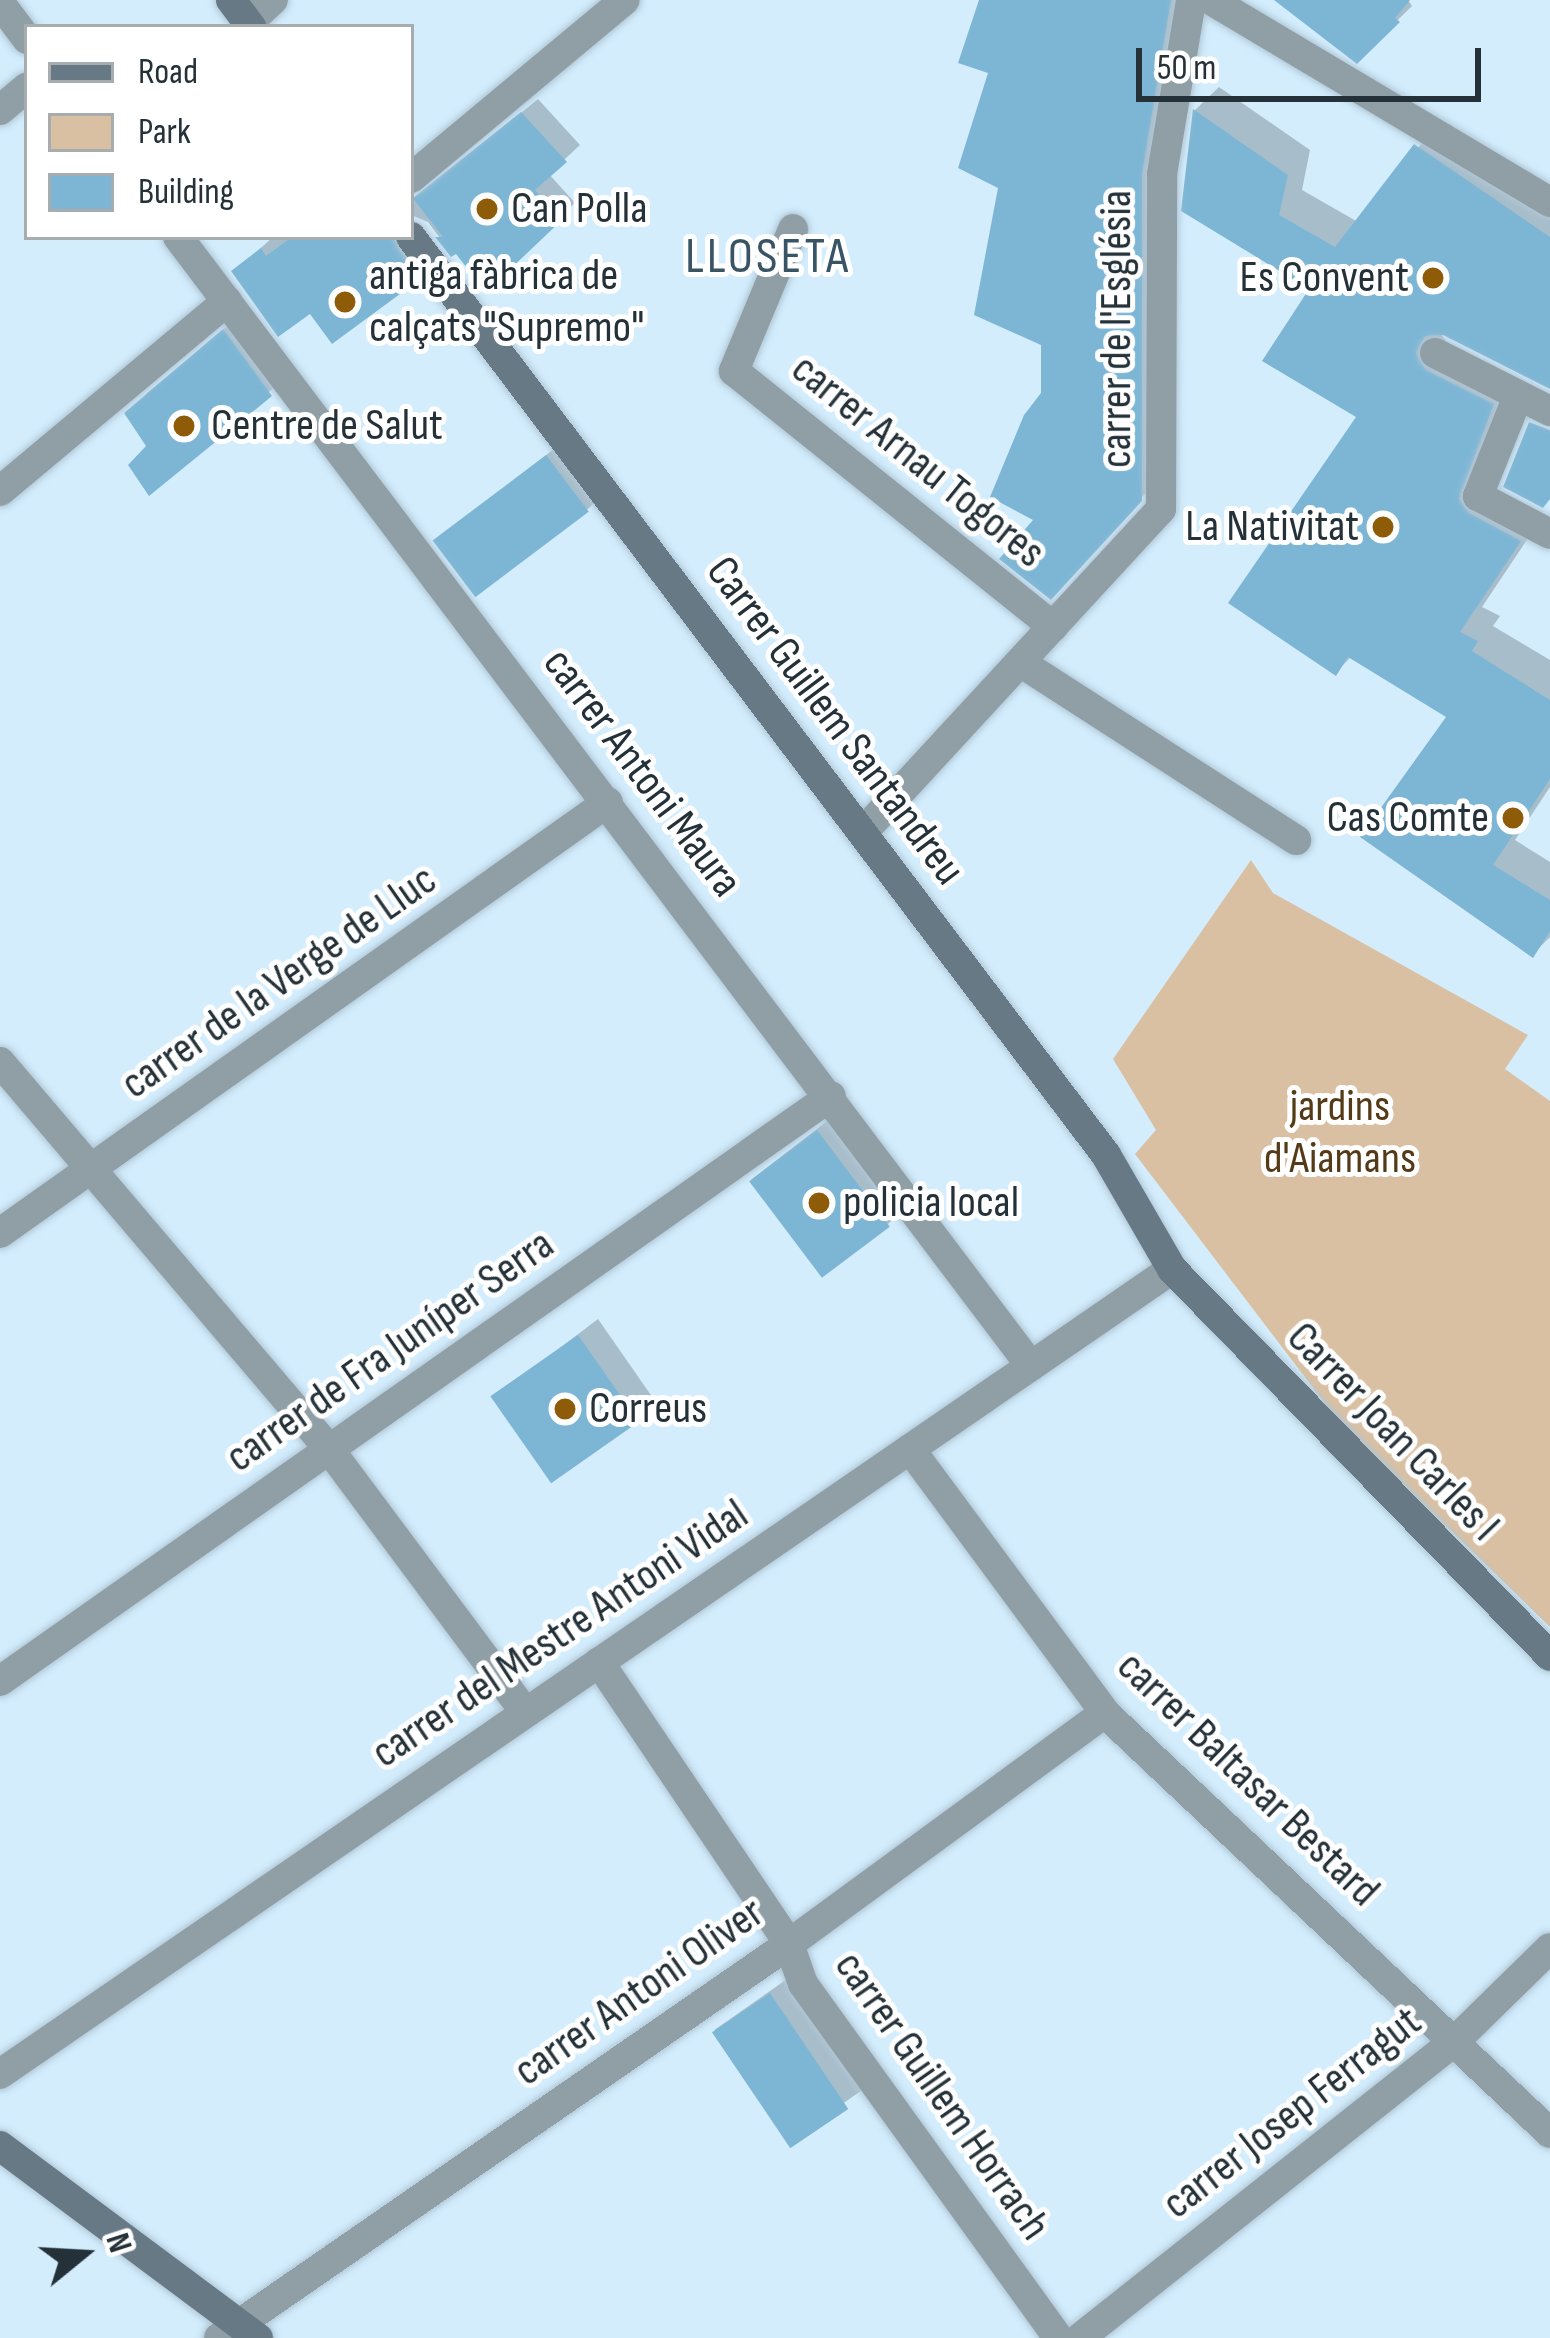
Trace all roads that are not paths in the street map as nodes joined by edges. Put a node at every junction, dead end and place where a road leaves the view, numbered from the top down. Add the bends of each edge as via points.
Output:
1 (273, 0) edge
2 (626, 0) edge
3 (1191, 0) edge
4 (1211, 0) edge
5 (0, 3) edge
6 (243, 16) edge
7 (24, 35) edge
8 (24, 90) edge
9 (0, 110) edge
10 (414, 176) edge
11 (1550, 202) edge
12 (793, 229) dead end
13 (180, 240) edge
14 (413, 240) edge
15 (227, 301) junction
16 (1435, 353) dead end
17 (1518, 396) junction
18 (1550, 411) edge
19 (0, 491) edge
20 (1550, 534) edge
21 (1053, 627) junction
22 (1023, 664) junction
23 (608, 802) junction
24 (863, 832) junction
25 (1296, 840) dead end
26 (0, 1062) edge
27 (831, 1096) junction
28 (92, 1170) junction
29 (0, 1233) edge
30 (1172, 1269) junction
31 (1030, 1366) junction
32 (329, 1448) junction
33 (910, 1449) junction
34 (1550, 1656) edge
35 (599, 1662) junction
36 (0, 1681) edge
37 (525, 1712) junction
38 (1106, 1713) junction
39 (789, 1944) junction
40 (1550, 1948) edge
41 (1454, 2042) junction
42 (0, 2074) edge
43 (1550, 2133) edge
44 (0, 2146) edge
45 (238, 2334) edge
46 (1058, 2338) edge
47 (1080, 2338) edge

1 - 6 street
2 - 10 street
3 - 21 street, carrer de l'Església via 1162,174 1161,509
4 - 11 street
5 - 7 street
8 - 9 street
12 - 21 street, carrer Arnau Togores via 734,371
13 - 15 street, carrer Antoni Maura
14 - 24 street, Carrer Guillem Santandreu
15 - 19 street
15 - 23 street, carrer Antoni Maura
16 - 17 street
17 - 18 street
17 - 20 street via 1478,496
21 - 22 street, carrer de l'Església
22 - 24 street, carrer de l'Església
22 - 25 street
23 - 27 street, carrer Antoni Maura
23 - 28 street, carrer de la Verge de Lluc
24 - 30 street, Carrer Guillem Santandreu via 1106,1154
26 - 28 street
27 - 31 street, carrer Antoni Maura
27 - 32 street, carrer de Fra Juníper Serra
28 - 29 street, carrer de la Verge de Lluc
28 - 32 street
30 - 31 street, carrer del Mestre Antoni Vidal
30 - 34 street, Carrer Joan Carles I
31 - 33 street, carrer del Mestre Antoni Vidal
32 - 36 street, carrer de Fra Juníper Serra
32 - 37 street
33 - 35 street, carrer del Mestre Antoni Vidal
33 - 38 street, carrer Baltasar Bestard
35 - 37 street, carrer del Mestre Antoni Vidal
35 - 39 street, carrer Guillem Horrach
37 - 42 street, carrer del Mestre Antoni Vidal
38 - 39 street, carrer Antoni Oliver
38 - 41 street, carrer Baltasar Bestard
39 - 45 street, carrer Antoni Oliver
39 - 46 street, carrer Guillem Horrach via 802,1984
40 - 41 street, carrer Josep Ferragut
41 - 43 street, carrer Baltasar Bestard
41 - 47 street, carrer Josep Ferragut
44 - 45 street

